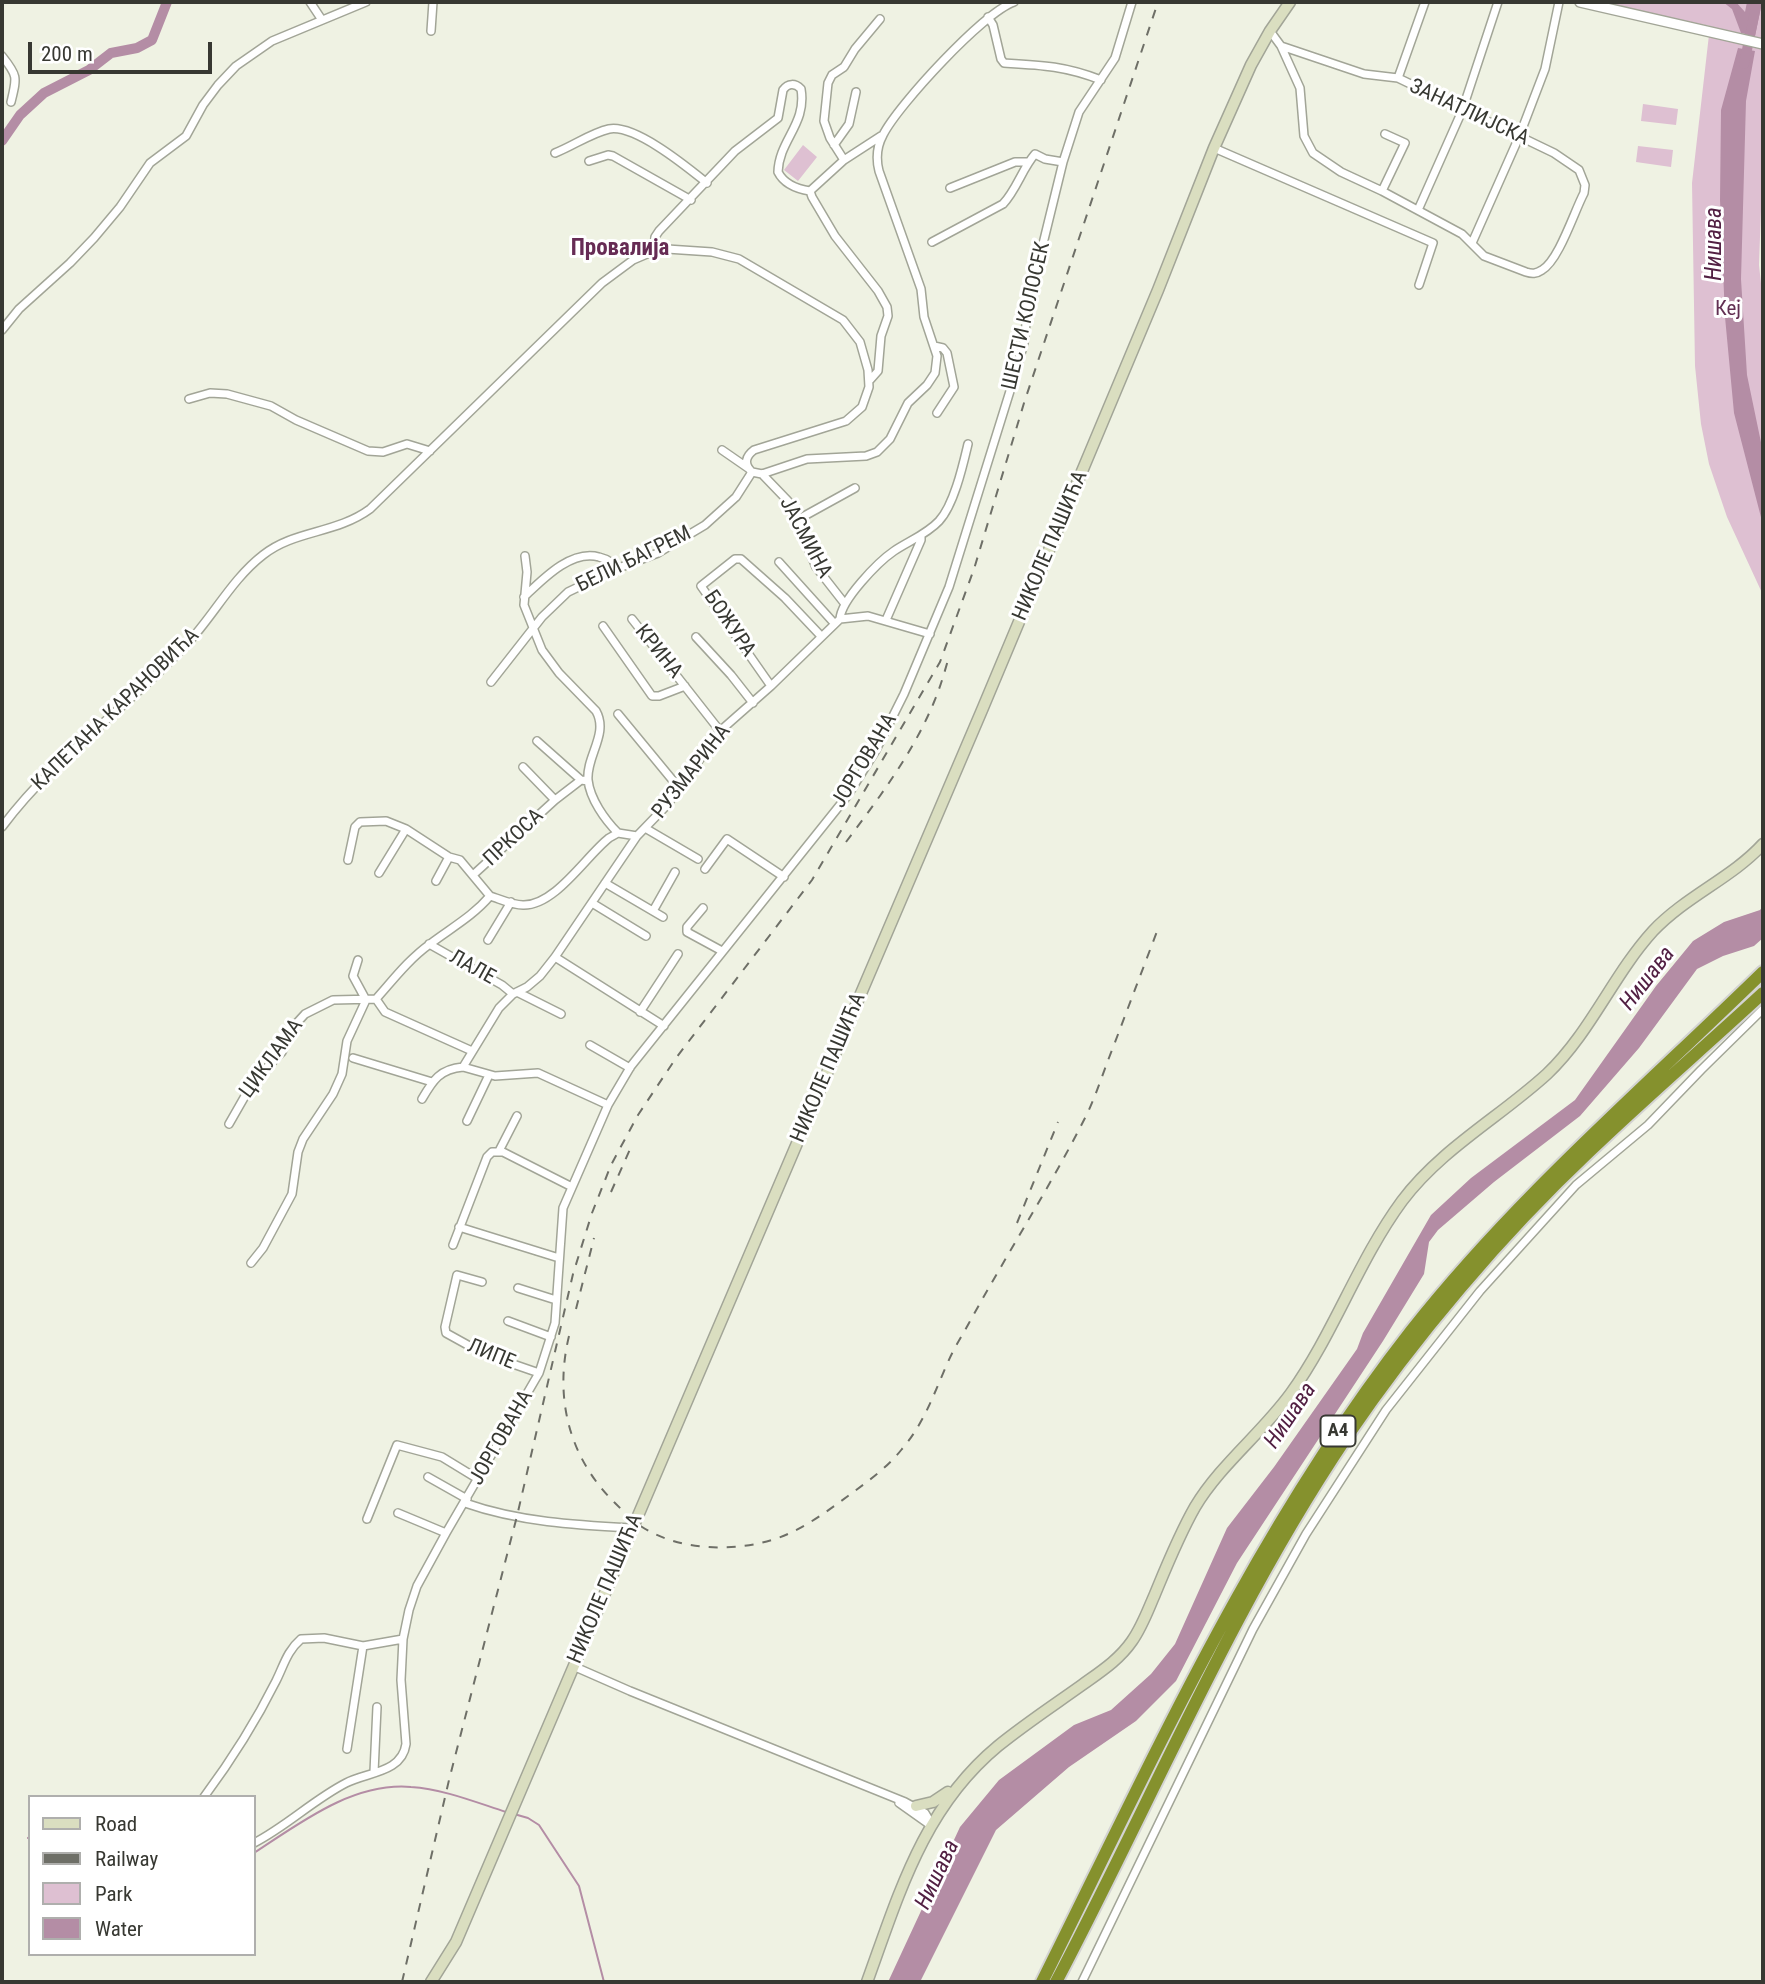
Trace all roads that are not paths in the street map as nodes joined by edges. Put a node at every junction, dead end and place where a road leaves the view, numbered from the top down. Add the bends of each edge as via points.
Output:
1 (310, 2) edge
2 (366, 2) edge
3 (433, 2) edge
4 (992, 2) edge
5 (1014, 2) edge
6 (1132, 2) edge
7 (1290, 2) edge
8 (1425, 2) edge
9 (1499, 2) edge
10 (1559, 2) edge
11 (1580, 2) edge
12 (1000, 9) junction
13 (988, 17) junction
14 (880, 19) dead end
15 (322, 20) junction
16 (431, 31) dead end
17 (1270, 32) junction
18 (1763, 44) edge
19 (1281, 46) junction
20 (2, 56) edge
21 (1398, 78) junction
22 (1101, 80) junction
23 (856, 92) dead end
24 (11, 102) dead end
25 (1462, 111) junction
26 (1385, 134) dead end
27 (882, 136) junction
28 (1519, 137) junction
29 (834, 145) junction
30 (1214, 148) junction
31 (555, 153) dead end
32 (844, 160) junction
33 (589, 161) dead end
34 (1028, 162) junction
35 (1063, 162) junction
36 (707, 183) junction
37 (950, 188) dead end
38 (810, 191) junction
39 (1382, 191) junction
40 (691, 200) junction
41 (1418, 210) junction
42 (932, 242) dead end
43 (1472, 243) junction
44 (654, 251) junction
45 (1419, 285) dead end
46 (2, 330) edge
47 (934, 346) junction
48 (870, 380) junction
49 (189, 399) dead end
50 (937, 413) dead end
51 (968, 444) dead end
52 (722, 450) dead end
53 (430, 451) junction
54 (750, 470) junction
55 (762, 474) junction
56 (855, 488) dead end
57 (797, 520) junction
58 (921, 536) junction
59 (525, 556) dead end
60 (779, 562) dead end
61 (617, 569) junction
62 (524, 597) junction
63 (845, 604) junction
64 (632, 619) dead end
65 (886, 620) junction
66 (837, 621) junction
67 (603, 626) dead end
68 (533, 628) junction
69 (930, 635) junction
70 (821, 636) junction
71 (696, 637) dead end
72 (491, 682) dead end
73 (685, 686) junction
74 (771, 686) junction
75 (753, 702) junction
76 (618, 714) dead end
77 (720, 731) junction
78 (537, 741) dead end
79 (523, 768) dead end
80 (584, 780) junction
81 (679, 788) junction
82 (555, 800) junction
83 (2, 827) edge
84 (645, 828) junction
85 (406, 829) junction
86 (618, 833) junction
87 (637, 836) junction
88 (1763, 844) edge
89 (449, 857) junction
90 (698, 859) dead end
91 (348, 860) dead end
92 (705, 869) dead end
93 (675, 872) dead end
94 (379, 873) dead end
95 (473, 875) junction
96 (784, 877) junction
97 (436, 881) dead end
98 (604, 883) junction
99 (491, 896) junction
100 (512, 902) junction
101 (592, 903) junction
102 (703, 908) dead end
103 (653, 911) junction
104 (663, 917) dead end
105 (646, 936) dead end
106 (488, 940) dead end
107 (429, 944) junction
108 (722, 951) junction
109 (678, 954) dead end
110 (555, 957) junction
111 (358, 960) dead end
112 (1763, 972) edge
113 (515, 993) junction
114 (1763, 993) edge
115 (376, 999) junction
116 (366, 1000) junction
117 (1763, 1009) edge
118 (640, 1012) junction
119 (561, 1014) dead end
120 (664, 1026) junction
121 (590, 1045) dead end
122 (472, 1051) junction
123 (353, 1058) dead end
124 (463, 1067) junction
125 (630, 1068) junction
126 (489, 1075) junction
127 (432, 1082) junction
128 (422, 1099) dead end
129 (608, 1105) junction
130 (517, 1116) dead end
131 (467, 1121) dead end
132 (229, 1124) dead end
133 (499, 1151) junction
134 (572, 1187) junction
135 (459, 1227) junction
136 (453, 1245) dead end
137 (559, 1258) junction
138 (251, 1264) dead end
139 (482, 1282) dead end
140 (518, 1288) dead end
141 (556, 1300) junction
142 (508, 1321) dead end
143 (551, 1337) junction
144 (539, 1373) junction
145 (428, 1478) dead end
146 (478, 1479) junction
147 (466, 1501) junction
148 (398, 1513) dead end
149 (368, 1519) dead end
150 (632, 1528) junction
151 (446, 1533) junction
152 (403, 1639) junction
153 (363, 1646) junction
154 (573, 1666) junction
155 (377, 1707) dead end
156 (347, 1749) dead end
157 (374, 1772) junction
158 (954, 1788) junction
159 (205, 1795) edge
160 (893, 1798) junction
161 (916, 1806) junction
162 (930, 1824) junction
163 (256, 1842) edge
164 (432, 1982) edge
165 (867, 1982) edge
166 (1042, 1982) edge
167 (1056, 1982) edge
168 (1082, 1982) edge

1 - 15 street
2 - 15 street
3 - 16 street
4 - 12 street
5 - 12 street
6 - 22 street, ШЕСТИ КОЛОСЕК via 1115,58
7 - 17 main road, НИКОЛЕ ПАШИЋА
8 - 21 street
9 - 25 street
10 - 28 street via 1545,69
11 - 18 street
12 - 13 street
13 - 22 street via 1002,62 1076,69
13 - 27 street via 945,59
14 - 29 street via 828,83 824,121
15 - 46 street via 272,41 236,66 203,105 186,136 150,163 94,238
17 - 19 street
17 - 30 main road, НИКОЛЕ ПАШИЋА
19 - 21 street, ЗАНАТЛИЈСКА via 1364,74
19 - 39 street via 1300,88 1304,136 1312,153
20 - 24 street via 16,75
21 - 25 street, ЗАНАТЛИЈСКА
22 - 35 street, ШЕСТИ КОЛОСЕК via 1079,112
23 - 29 street via 849,124
25 - 28 street, ЗАНАТЛИЈСКА
25 - 41 street
26 - 39 street via 1405,142
27 - 32 street
27 - 47 street via 879,171 918,280
28 - 43 street
28 - 43 street, ЗАНАТЛИЈСКА via 1579,170 1584,193 1556,253 1545,268 1532,274 1484,256
29 - 32 street
30 - 45 street via 1433,243
30 - 150 main road, НИКОЛЕ ПАШИЋА via 982,710
31 - 36 street via 618,128 628,130
32 - 38 street
33 - 40 street via 613,156
34 - 35 street via 1035,154
34 - 37 street via 1015,162
34 - 42 street via 1003,204
35 - 69 street, ШЕСТИ КОЛОСЕК via 1028,305 1024,344 950,587
36 - 38 street via 735,151 778,118 783,90 792,84 801,89 801,114 778,172 787,182
36 - 40 street
38 - 48 street via 835,236 887,307 878,371
39 - 41 street
40 - 44 street via 659,231
41 - 43 street
44 - 48 street, КАПЕТАНА КАРАНОВИЋА via 732,257 828,310 854,332
44 - 53 street, КАПЕТАНА КАРАНОВИЋА via 602,283
47 - 50 street via 947,353 954,387
47 - 55 street via 937,364 932,380 908,403 895,432 877,452 807,459
48 - 54 street via 855,415 754,450 746,458
49 - 53 street via 217,392 250,399 368,451 383,452 407,444
51 - 58 street, РУЗМАРИНА via 943,516
52 - 54 street
53 - 83 street, КАПЕТАНА КАРАНОВИЋА via 357,519 277,545 263,555 187,643 85,738
54 - 55 street
54 - 61 street, БЕЛИ БАГРЕМ via 736,497 705,525 658,553
55 - 57 street, ЈАСМИНА via 785,497
56 - 57 street
57 - 63 street, ЈАСМИНА via 816,567
58 - 63 street, РУЗМАРИНА via 892,552
58 - 65 street
59 - 62 street
60 - 66 street
61 - 62 street via 606,559 587,555 567,562
61 - 68 street, БЕЛИ БАГРЕМ via 568,592
62 - 68 street
63 - 66 street, РУЗМАРИНА
64 - 73 street, КРИНА
65 - 66 street via 861,615
65 - 69 street
66 - 70 street, РУЗМАРИНА
67 - 73 street, КРИНА via 652,696
68 - 72 street, БЕЛИ БАГРЕМ
68 - 80 street via 548,661 600,718 601,732
69 - 96 street, ЈОРГОВАНА via 892,721 860,778
70 - 74 street, РУЗМАРИНА
70 - 74 street, БОЖУРА via 743,559 737,558 701,586
71 - 75 street
73 - 77 street, КРИНА
74 - 75 street, РУЗМАРИНА
75 - 77 street, РУЗМАРИНА
76 - 81 street
77 - 81 street, РУЗМАРИНА
78 - 80 street
79 - 82 street, ПРКОСА
80 - 82 street, ПРКОСА
80 - 86 street
81 - 84 street, РУЗМАРИНА
82 - 95 street, ПРКОСА
84 - 87 street
84 - 90 street, РУЗМАРИНА
85 - 89 street
85 - 91 street via 386,821 360,822
85 - 94 street
86 - 87 street
86 - 100 street via 542,899 523,905
87 - 98 street, РУЗМАРИНА
88 - 158 main road via 1665,920 1552,1068 1419,1181 1377,1240 1290,1394 1197,1503 1131,1643 1108,1666 1001,1743
89 - 95 street via 460,860
89 - 97 street
92 - 96 street via 727,839
93 - 103 street
95 - 99 street
96 - 108 street, ЈОРГОВАНА
98 - 101 street, РУЗМАРИНА
98 - 103 street
99 - 100 street
99 - 107 street via 469,918
100 - 106 street
101 - 105 street
101 - 110 street, РУЗМАРИНА
102 - 108 street via 687,932
103 - 104 street
107 - 113 street, ЛАЛЕ
107 - 115 street
108 - 120 street, ЈОРГОВАНА
109 - 118 street
110 - 113 street, РУЗМАРИНА via 540,976
110 - 118 street
111 - 116 street via 353,976
112 - 166 highway, A4 via 1529,1198 1434,1303 1365,1393 1307,1478 1230,1610
113 - 119 street
113 - 122 street, РУЗМАРИНА via 499,1008
114 - 167 highway, A4 via 1553,1188 1449,1301 1368,1407 1240,1615
115 - 116 street, ЦИКЛАМА
115 - 122 street via 385,1012
116 - 132 street, ЦИКЛАМА via 332,1000 299,1019 282,1052 253,1082
116 - 138 street via 347,1041 338,1084 298,1152 292,1194
117 - 168 street via 1648,1125 1576,1185 1480,1291 1386,1410 1306,1534 1253,1629
118 - 120 street
120 - 125 street, ЈОРГОВАНА
121 - 125 street
122 - 124 street, РУЗМАРИНА
123 - 127 street
124 - 126 street
124 - 127 street via 449,1068
125 - 129 street, ЈОРГОВАНА
126 - 129 street via 538,1073
126 - 131 street
127 - 128 street
129 - 134 street, ЈОРГОВАНА
130 - 133 street
133 - 134 street
133 - 135 street via 487,1157
134 - 137 street, ЈОРГОВАНА via 563,1208
135 - 136 street
135 - 137 street
137 - 141 street, ЈОРГОВАНА
139 - 144 street, ЛИПЕ via 457,1275 446,1333 484,1354
140 - 141 street
141 - 143 street, ЈОРГОВАНА
142 - 143 street
143 - 144 street, ЈОРГОВАНА
144 - 146 street, ЈОРГОВАНА
145 - 147 street, ЈОРГОВАНА
146 - 147 street, ЈОРГОВАНА
146 - 149 street via 442,1457 397,1445
147 - 150 street via 485,1510 556,1523
147 - 151 street, ЈОРГОВАНА
148 - 151 street
150 - 154 main road, НИКОЛЕ ПАШИЋА
151 - 152 street, ЈОРГОВАНА via 417,1586
152 - 153 street
152 - 157 street, ЈОРГОВАНА via 406,1749 396,1764
153 - 156 street
153 - 159 street via 312,1637 293,1646
154 - 160 street
154 - 164 main road, НИКОЛЕ ПАШИЋА via 456,1942
155 - 157 street
157 - 163 street, ЈОРГОВАНА via 347,1782
158 - 161 main road via 933,1802
158 - 162 main road
160 - 161 street
160 - 162 street
161 - 162 street
162 - 165 main road

